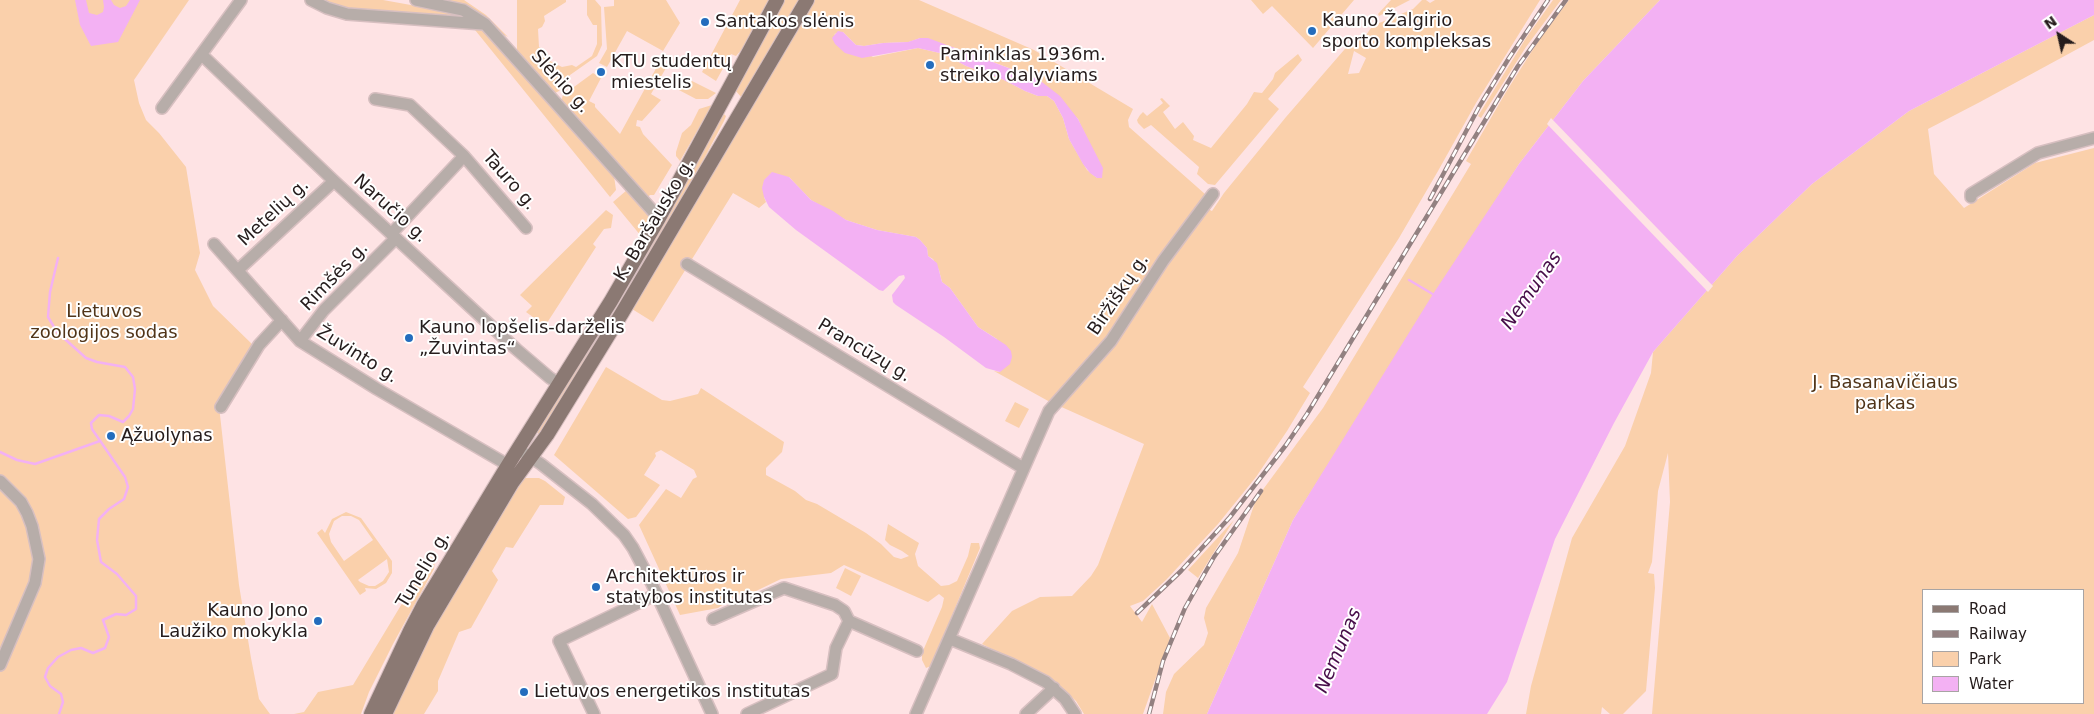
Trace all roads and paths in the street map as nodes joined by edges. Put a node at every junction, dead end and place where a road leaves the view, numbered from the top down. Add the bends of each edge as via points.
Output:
1 (241, 0) edge
2 (311, 0) edge
3 (416, 0) edge
4 (776, 0) edge
5 (807, 0) edge
6 (485, 24) junction
7 (202, 55) junction
8 (726, 94) junction
9 (376, 99) dead end
10 (745, 104) junction
11 (162, 108) dead end
12 (2094, 138) edge
13 (464, 156) junction
14 (334, 181) junction
15 (1213, 194) dead end
16 (1971, 198) dead end
17 (659, 218) junction
18 (526, 228) dead end
19 (394, 236) junction
20 (214, 244) dead end
21 (687, 264) dead end
22 (238, 270) junction
23 (282, 320) junction
24 (300, 341) junction
25 (560, 384) junction
26 (221, 407) dead end
27 (518, 449) junction
28 (531, 457) junction
29 (508, 464) junction
30 (1023, 468) junction
31 (0, 481) edge
32 (656, 594) junction
33 (713, 619) dead end
34 (849, 621) junction
35 (950, 640) junction
36 (917, 651) dead end
37 (0, 665) edge
38 (1054, 688) junction
39 (371, 714) edge
40 (384, 714) edge
41 (594, 714) edge
42 (712, 714) edge
43 (747, 714) edge
44 (916, 714) edge
45 (1026, 714) edge
46 (1075, 714) edge

1 - 7 street
2 - 6 street via 347,14
3 - 6 street, Slėnio g. via 463,10
4 - 8 main road, K. Baršausko g.
5 - 10 main road, K. Baršausko g.
6 - 17 street, Slėnio g.
7 - 11 street
7 - 14 street, Naručio g.
8 - 10 main road
8 - 17 main road, K. Baršausko g.
9 - 13 street, Tauro g. via 410,105
10 - 28 main road, K. Baršausko g. via 618,320
12 - 16 street via 2038,153 1971,194
13 - 18 street, Tauro g.
13 - 19 street, Tauro g.
14 - 19 street, Naručio g.
14 - 22 street, Metelių g.
15 - 30 street, Biržiškų g. via 1162,261 1110,341 1049,411
17 - 25 main road, K. Baršausko g.
19 - 24 street, Rimšės g. via 324,310
19 - 25 street, Naručio g. via 516,349
20 - 22 street, Žuvinto g.
21 - 30 street, Prancūzų g.
22 - 23 street, Žuvinto g.
23 - 24 street, Žuvinto g.
23 - 26 street, Rimšės g. via 259,345
24 - 29 street, Žuvinto g.
25 - 27 main road, K. Baršausko g.
27 - 28 street
27 - 29 main road, Tunelio g.
28 - 32 street via 592,504 624,535
28 - 40 main road, Tunelio g. via 512,483 427,626
29 - 39 main road, Tunelio g. via 413,624
30 - 35 street
31 - 37 street via 21,502 27,513 39,559 35,583
32 - 41 street via 559,641
32 - 42 street
33 - 34 street via 784,588 835,605
34 - 36 street
34 - 43 street via 836,648 832,674
35 - 38 street via 1011,664
35 - 44 street
38 - 45 street
38 - 46 street

